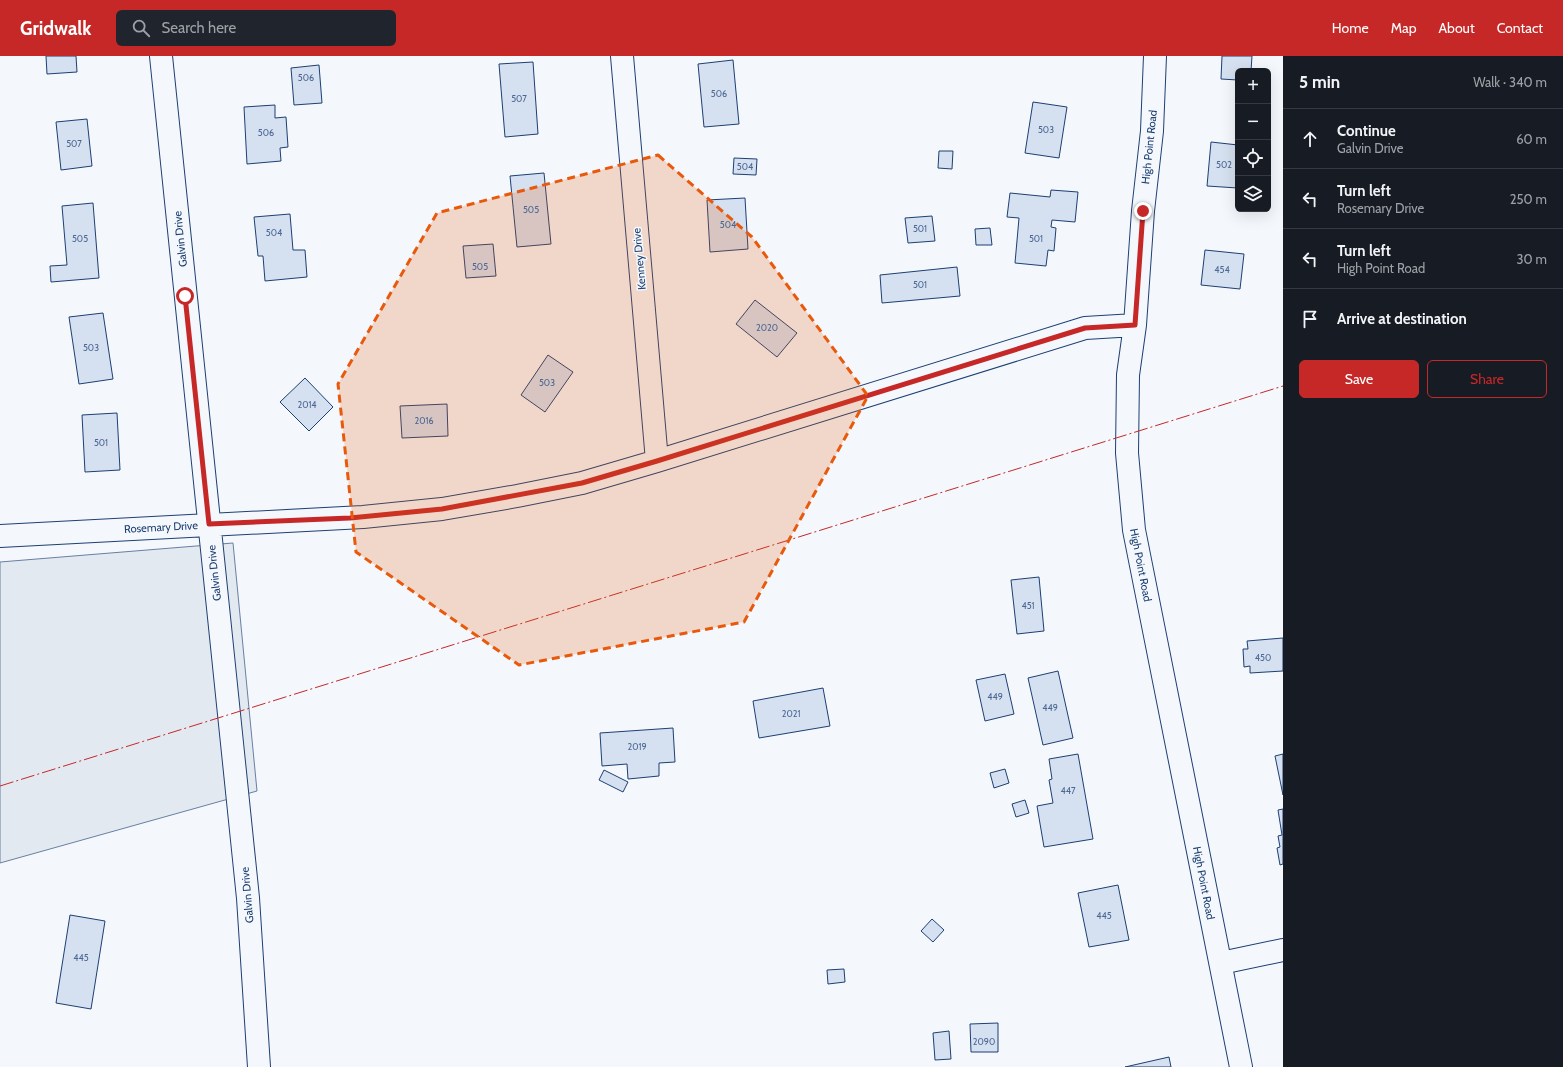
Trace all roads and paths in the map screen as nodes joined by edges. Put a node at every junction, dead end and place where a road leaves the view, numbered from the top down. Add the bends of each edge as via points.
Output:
1 (161, 56) edge
2 (622, 56) edge
3 (1155, 56) edge
4 (1135, 325) junction
5 (657, 461) junction
6 (209, 524) junction
7 (0, 536) edge
8 (1283, 950) edge
9 (1220, 963) junction
10 (259, 1067) edge
11 (1240, 1067) edge

1 - 6 street, Galvin Drive
2 - 5 street, Kenney Drive
3 - 4 street, High Point Road via 1153,119
4 - 5 street, Rosemary Drive via 1085,328
4 - 9 street, High Point Road via 1128,375 1127,453 1134,530
5 - 6 street, Rosemary Drive via 582,483 442,509 350,518
6 - 7 street, Rosemary Drive
6 - 10 street, Galvin Drive via 248,898
8 - 9 street
9 - 11 street, High Point Road

